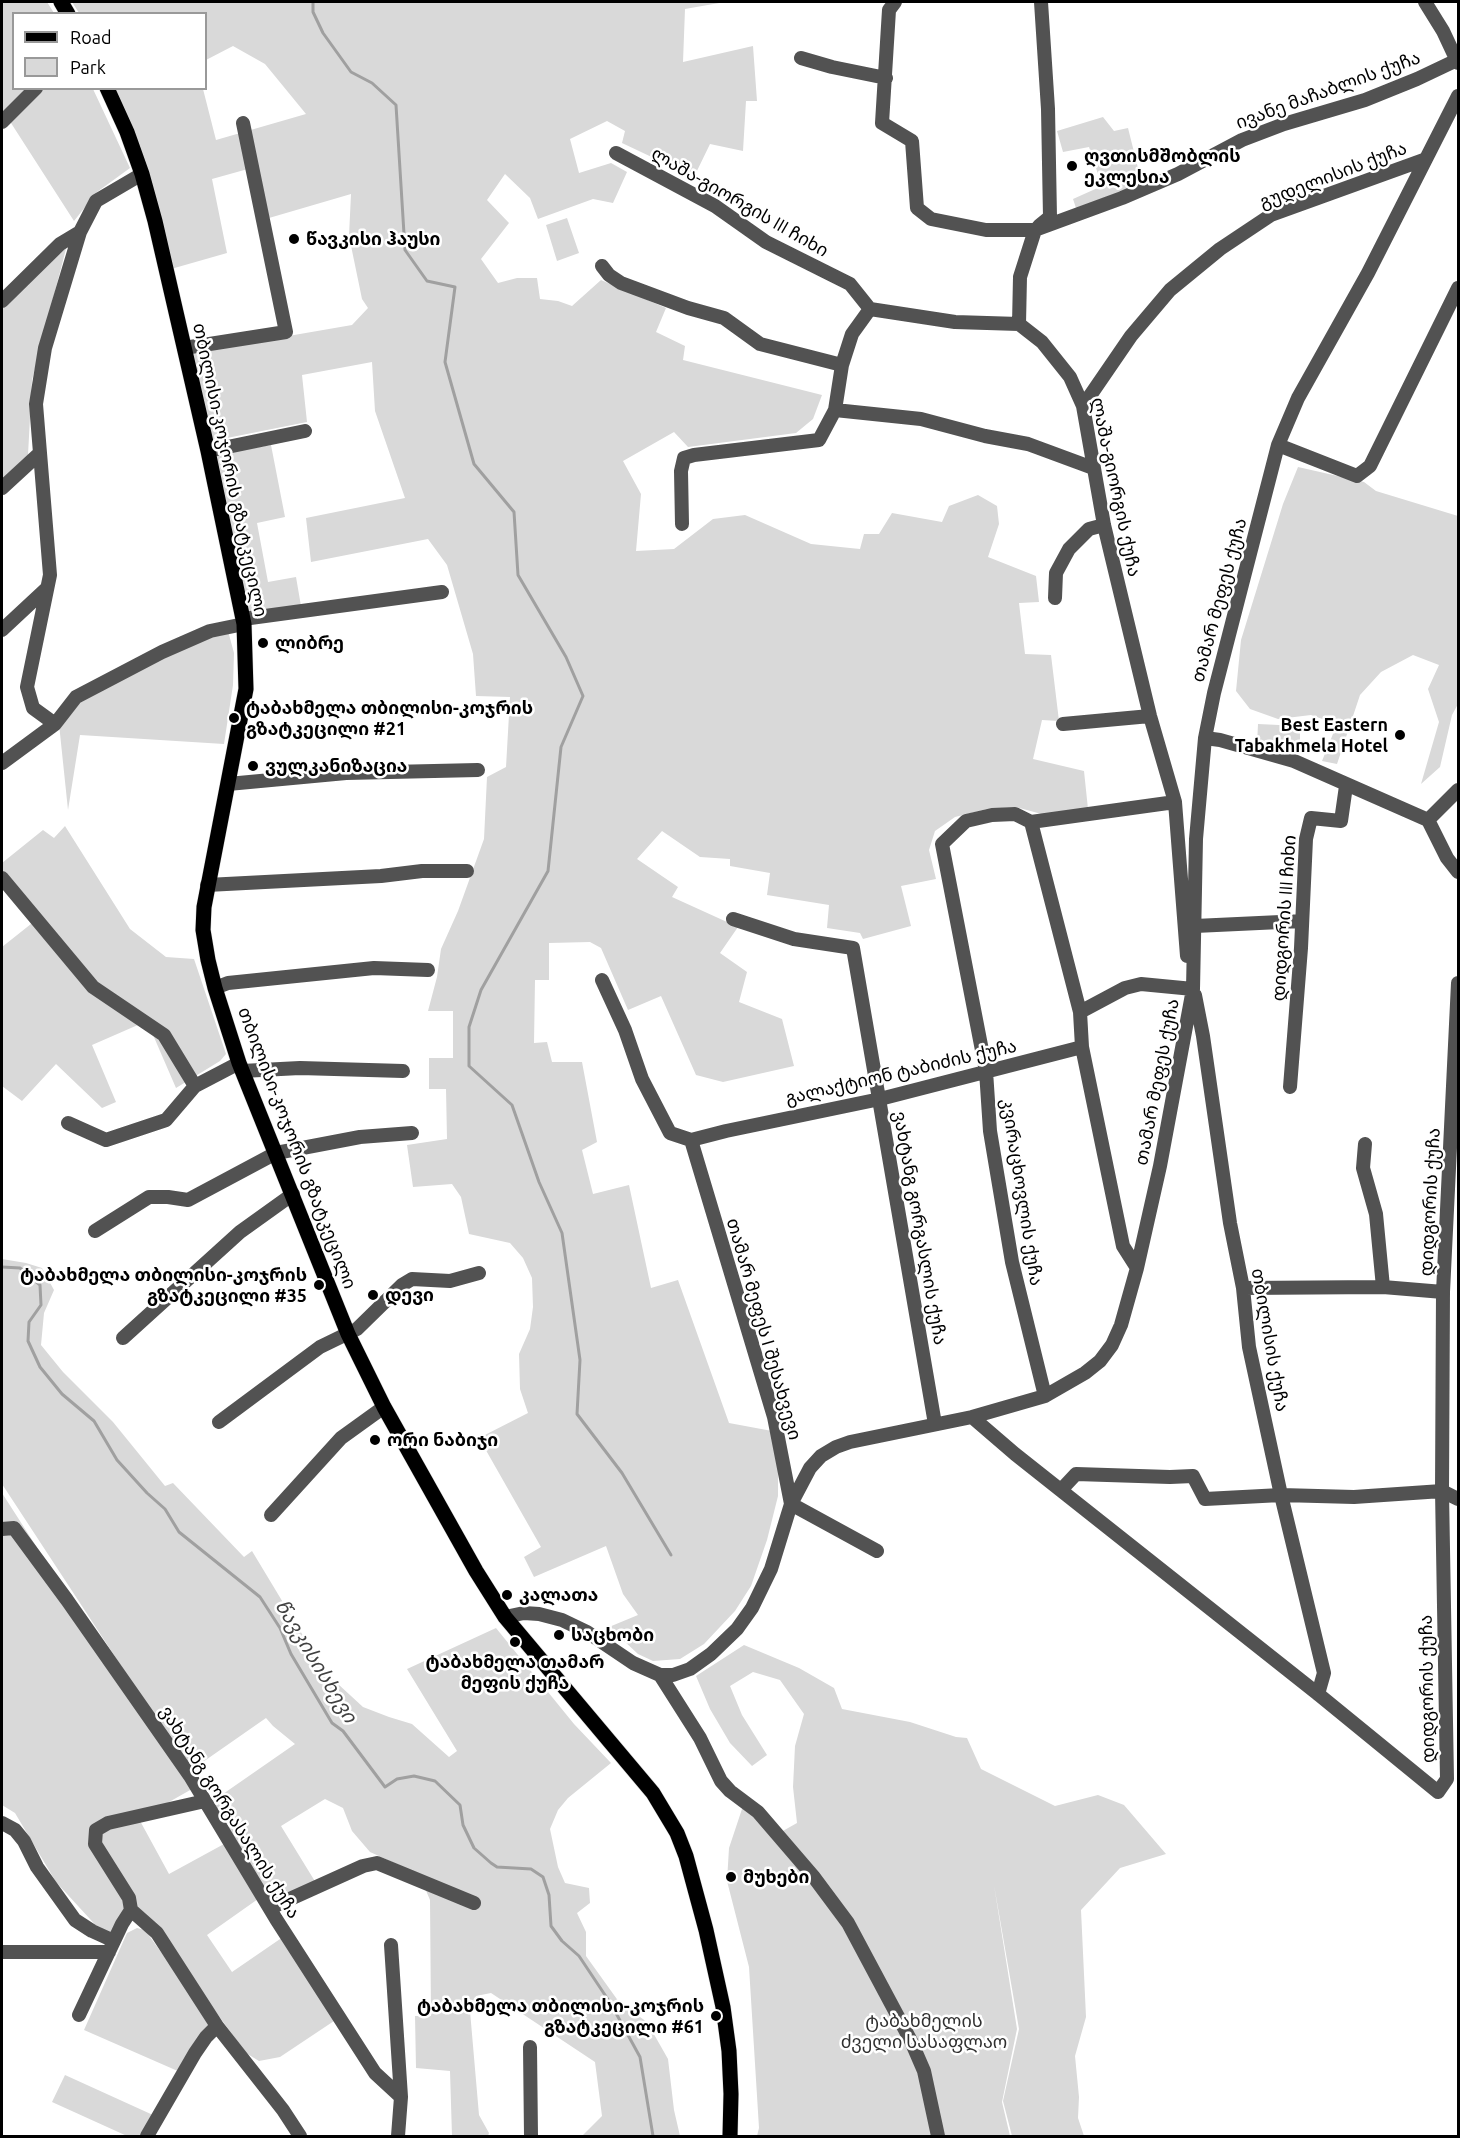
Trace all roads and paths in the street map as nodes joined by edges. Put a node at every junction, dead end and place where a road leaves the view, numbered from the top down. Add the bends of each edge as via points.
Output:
1 (895, 2) edge
2 (1041, 2) edge
3 (1425, 2) edge
4 (801, 58) dead end
5 (1458, 62) edge
6 (886, 78) junction
7 (34, 90) edge
8 (108, 90) edge
9 (1458, 96) edge
10 (2, 122) edge
11 (243, 123) dead end
12 (616, 153) dead end
13 (1426, 159) junction
14 (142, 174) junction
15 (1035, 230) junction
16 (80, 232) junction
17 (603, 266) dead end
18 (1458, 288) edge
19 (2, 301) edge
20 (870, 309) junction
21 (1019, 324) junction
22 (184, 348) junction
23 (842, 365) junction
24 (1083, 406) junction
25 (835, 410) junction
26 (305, 431) dead end
27 (1278, 445) junction
28 (208, 451) junction
29 (39, 453) junction
30 (1093, 468) junction
31 (2, 488) edge
32 (682, 524) dead end
33 (1104, 525) junction
34 (47, 588) junction
35 (442, 592) dead end
36 (1055, 598) dead end
37 (244, 621) junction
38 (2, 630) edge
39 (1150, 716) junction
40 (55, 724) junction
41 (1063, 724) dead end
42 (1205, 738) junction
43 (2, 763) edge
44 (478, 770) dead end
45 (228, 784) junction
46 (1346, 786) junction
47 (1458, 790) edge
48 (1175, 802) junction
49 (1428, 820) junction
50 (1031, 822) junction
51 (467, 871) dead end
52 (1458, 872) edge
53 (2, 878) edge
54 (207, 885) junction
55 (733, 919) dead end
56 (1302, 921) junction
57 (1195, 926) junction
58 (428, 970) dead end
59 (602, 980) dead end
60 (1458, 983) edge
61 (215, 988) junction
62 (1193, 989) junction
63 (1080, 1012) junction
64 (1082, 1047) junction
65 (241, 1067) junction
66 (403, 1071) dead end
67 (986, 1071) junction
68 (195, 1086) junction
69 (1290, 1087) dead end
70 (880, 1099) junction
71 (68, 1123) dead end
72 (412, 1133) dead end
73 (691, 1140) junction
74 (1365, 1144) dead end
75 (276, 1153) junction
76 (293, 1194) junction
77 (95, 1231) dead end
78 (1137, 1268) junction
79 (479, 1273) dead end
80 (1243, 1287) junction
81 (1383, 1287) junction
82 (1443, 1292) junction
83 (348, 1334) junction
84 (123, 1338) dead end
85 (1045, 1396) junction
86 (384, 1407) junction
87 (972, 1417) junction
88 (219, 1422) dead end
89 (934, 1424) junction
90 (1061, 1490) junction
91 (1442, 1491) junction
92 (1281, 1495) junction
93 (1458, 1499) edge
94 (791, 1504) junction
95 (271, 1515) dead end
96 (2, 1528) edge
97 (877, 1551) dead end
98 (506, 1617) junction
99 (660, 1675) junction
100 (1318, 1694) junction
101 (205, 1801) junction
102 (2, 1823) edge
103 (474, 1903) dead end
104 (270, 1908) junction
105 (131, 1910) junction
106 (391, 1945) dead end
107 (112, 1947) junction
108 (2, 1952) edge
109 (79, 2015) dead end
110 (217, 2026) junction
111 (530, 2047) dead end
112 (400, 2097) junction
113 (147, 2136) edge
114 (300, 2136) edge
115 (398, 2136) edge
116 (531, 2136) edge
117 (730, 2136) edge
118 (938, 2136) edge

1 - 6 street, ივანე მაჩაბლის ქუჩა via 889,10
2 - 15 street via 1050,217
3 - 5 street
4 - 6 street
5 - 15 street, ივანე მაჩაბლის ქუჩა via 1365,100 1242,140 1178,174
6 - 15 street, ივანე მაჩაბლის ქუჩა via 882,123 912,141 917,208 931,219 986,230
7 - 10 street
8 - 14 main road, თბილისი-კოჯორის გზატკეცილი
9 - 13 street, თამარ მეფეს ქუჩა
11 - 22 street via 286,332
12 - 20 street, ლაშა-გიორგის III ჩიხი via 715,206 766,242 850,284
13 - 24 street, გუდელისის ქუჩა via 1271,215 1220,249 1170,290 1131,336
13 - 27 street, თამარ მეფეს ქუჩა via 1298,398
14 - 16 street via 96,201
14 - 22 main road, თბილისი-კოჯორის გზატკეცილი
15 - 21 street via 1020,277
16 - 19 street via 60,244
16 - 29 street via 45,348 36,404
17 - 23 street via 621,283 724,318 760,344
18 - 27 street via 1370,466 1357,476
20 - 21 street via 955,322
20 - 23 street via 852,334
21 - 24 street, ლაშა-გიორგის ქუჩა via 1042,342 1070,377
22 - 28 main road, თბილისი-კოჯორის გზატკეცილი
23 - 25 street
24 - 30 street, ლაშა-გიორგის ქუჩა
25 - 30 street via 921,419 1028,444
25 - 32 street via 819,440 684,459
26 - 28 street
27 - 42 street, თამარ მეფეს ქუჩა
28 - 37 main road, თბილისი-კოჯორის გზატკეცილი
29 - 31 street
29 - 34 street via 50,575
30 - 33 street, ლაშა-გიორგის ქუჩა
33 - 36 street via 1089,529 1069,549 1056,573
33 - 39 street, ლაშა-გიორგის ქუჩა
34 - 38 street
34 - 40 street via 27,687 33,708
35 - 37 street
37 - 40 street via 162,652 76,697
37 - 45 main road, თბილისი-კოჯორის გზატკეცილი via 246,689
39 - 41 street
39 - 48 street, ლაშა-გიორგის ქუჩა
40 - 43 street
42 - 46 street via 1294,761
42 - 57 street, თამარ მეფეს ქუჩა via 1196,839
44 - 45 street via 346,773
45 - 54 main road, თბილისი-კოჯორის გზატკეცილი
46 - 49 street
46 - 56 street, დიდგორის III ჩიხი via 1341,821 1311,818 1306,839
47 - 49 street
48 - 50 street, კვირაცხოვლის ქუჩა
48 - 62 street, ლაშა-გიორგის ქუჩა via 1185,944
49 - 52 street
50 - 63 street
50 - 67 street, კვირაცხოვლის ქუჩა via 1015,814 979,818 966,822 942,844
51 - 54 street
53 - 68 street via 93,987 164,1035
54 - 61 main road, თბილისი-კოჯორის გზატკეცილი via 203,930
55 - 70 street, ვახტანგ გორგასლის ქუჩა via 794,939 853,948
56 - 57 street
56 - 69 street, დიდგორის III ჩიხი
57 - 62 street, თამარ მეფეს ქუჩა
58 - 61 street via 374,968 228,983
59 - 73 street via 642,1078 670,1133
60 - 82 street, დიდგორის ქუჩა
61 - 65 main road, თბილისი-კოჯორის გზატკეცილი
62 - 63 street via 1141,984 1125,988
62 - 78 street, თამარ მეფეს ქუჩა
62 - 80 street, თბილისის ქუჩა
63 - 64 street
64 - 67 street, გალაქტიონ ტაბიძის ქუჩა
64 - 78 street via 1122,1246
65 - 66 street
65 - 68 street
65 - 75 main road, თბილისი-კოჯორის გზატკეცილი
67 - 70 street, გალაქტიონ ტაბიძის ქუჩა
67 - 85 street, კვირაცხოვლის ქუჩა via 990,1131 1012,1262
68 - 71 street via 166,1120 106,1140
70 - 73 street, გალაქტიონ ტაბიძის ქუჩა
70 - 89 street, ვახტანგ გორგასლის ქუჩა
72 - 75 street via 360,1137
73 - 94 street, თამარ მეფეს I შესახვევი via 774,1417
74 - 81 street via 1364,1168 1376,1214
75 - 76 main road, თბილისი-კოჯორის გზატკეცილი
75 - 77 street via 188,1200 149,1197
76 - 83 main road, თბილისი-კოჯორის გზატკეცილი
76 - 84 street via 240,1232
78 - 85 street, თამარ მეფეს ქუჩა via 1112,1345 1085,1373
79 - 83 street via 450,1281 412,1279
80 - 81 street
80 - 92 street, თბილისის ქუჩა via 1249,1347
81 - 82 street
82 - 91 street, დიდგორის ქუჩა
83 - 86 main road, თბილისი-კოჯორის გზატკეცილი
83 - 88 street via 320,1347
85 - 87 street, თამარ მეფეს ქუჩა
86 - 95 street via 341,1438
86 - 98 main road, თბილისი-კოჯორის გზატკეცილი
87 - 89 street, თამარ მეფეს ქუჩა
87 - 90 street, დიდგორის ქუჩა
89 - 94 street, თამარ მეფეს ქუჩა via 836,1447 810,1468
90 - 92 street via 1076,1473 1193,1476 1205,1499
90 - 100 street, დიდგორის ქუჩა
91 - 92 street via 1354,1497
91 - 93 street
91 - 100 street, დიდგორის ქუჩა via 1447,1779 1438,1792
92 - 100 street, თბილისის ქუჩა via 1324,1673
94 - 97 street
94 - 99 street, თამარ მეფეს ქუჩა via 771,1569 737,1629 690,1669
96 - 101 street, ვახტანგ გორგასალის ქუჩა via 14,1528
98 - 99 street via 524,1613 562,1620
98 - 117 main road, თბილისი-კოჯორის გზატკეცილი via 653,1793 677,1833 706,1930 723,2007 730,2062
99 - 118 street via 721,1780 758,1812 848,1923 924,2071
101 - 104 street, ვახტანგ გორგასალის ქუჩა
101 - 105 street via 108,1823 96,1830 95,1844 129,1898
102 - 107 street via 24,1841 37,1867 75,1920
103 - 104 street via 377,1863
104 - 112 street, ვახტანგ გორგასალის ქუჩა via 375,2073
105 - 107 street
105 - 110 street via 157,1933
106 - 112 street
107 - 108 street
107 - 109 street
110 - 113 street via 195,2053
110 - 114 street
111 - 116 street
112 - 115 street

